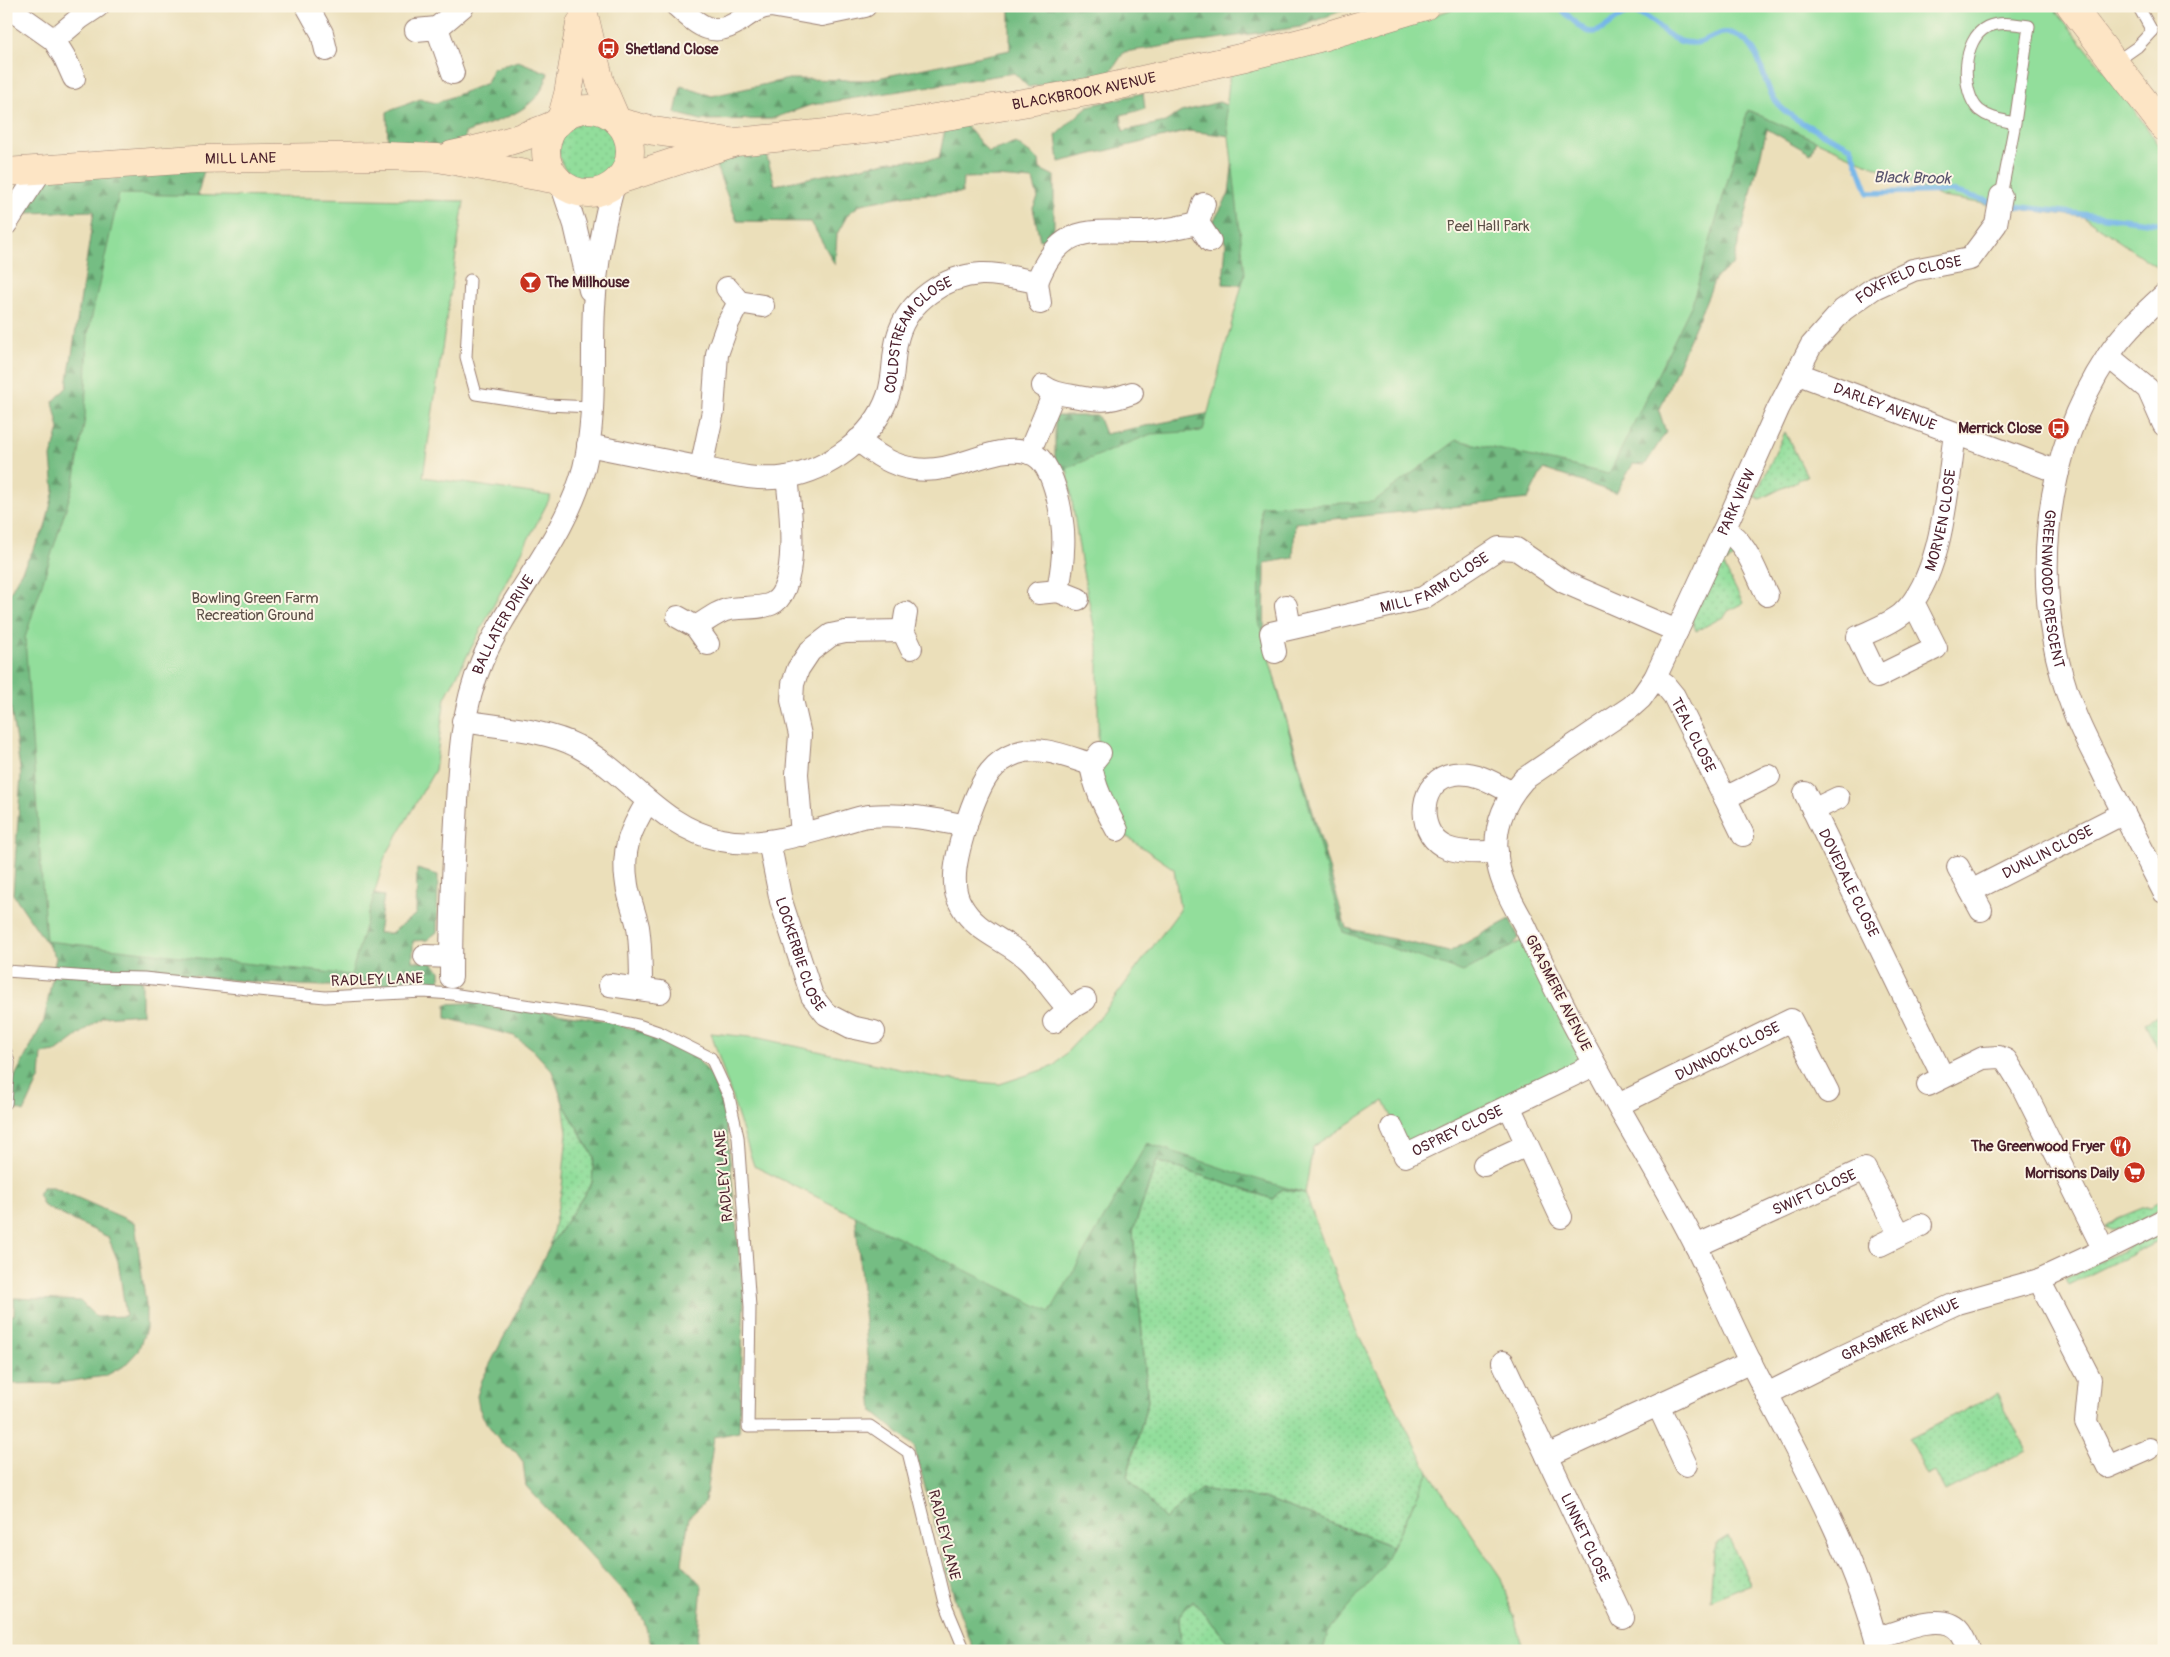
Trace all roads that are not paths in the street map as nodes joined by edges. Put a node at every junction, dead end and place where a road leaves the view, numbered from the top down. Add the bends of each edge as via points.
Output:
1 (6, 6) edge
2 (98, 6) edge
3 (307, 6) edge
4 (463, 6) edge
5 (676, 6) edge
6 (771, 6) edge
7 (1425, 6) edge
8 (2071, 6) edge
9 (2138, 6) edge
10 (857, 7) edge
11 (582, 8) edge
12 (54, 40) junction
13 (326, 50) dead end
14 (2114, 63) junction
15 (453, 73) dead end
16 (74, 78) dead end
17 (617, 121) junction
18 (559, 122) junction
19 (2015, 122) junction
20 (2164, 127) edge
21 (736, 142) junction
22 (438, 158) junction
23 (42, 169) junction
24 (6, 172) edge
25 (560, 182) junction
26 (617, 182) junction
27 (2001, 196) joint
28 (1204, 223) dead end
29 (6, 224) edge
30 (470, 280) dead end
31 (2164, 295) edge
32 (594, 305) junction
33 (763, 306) dead end
34 (2108, 356) junction
35 (1796, 373) junction
36 (1132, 393) dead end
37 (592, 406) junction
38 (2164, 425) edge
39 (1955, 434) junction
40 (858, 440) junction
41 (588, 445) junction
42 (1028, 453) junction
43 (700, 468) junction
44 (2058, 472) junction
45 (787, 477) junction
46 (1724, 530) junction
47 (1058, 595) dead end
48 (1767, 595) dead end
49 (1913, 602) dead end
50 (694, 629) dead end
51 (907, 631) dead end
52 (1677, 631) junction
53 (1276, 652) dead end
54 (1655, 678) junction
55 (463, 721) junction
56 (1769, 776) dead end
57 (1512, 793) junction
58 (1725, 798) junction
59 (1838, 798) dead end
60 (648, 801) junction
61 (2124, 813) junction
62 (966, 826) junction
63 (1117, 830) dead end
64 (802, 835) junction
65 (1743, 835) dead end
66 (769, 841) junction
67 (1497, 852) junction
68 (1958, 867) dead end
69 (2158, 867) edge
70 (2164, 892) edge
71 (425, 956) dead end
72 (6, 971) edge
73 (610, 985) dead end
74 (1069, 1010) dead end
75 (874, 1032) dead end
76 (6, 1052) edge
77 (1594, 1065) junction
78 (1828, 1092) dead end
79 (6, 1103) edge
80 (1509, 1106) junction
81 (1618, 1106) junction
82 (1392, 1128) dead end
83 (1527, 1145) junction
84 (1484, 1165) dead end
85 (1561, 1217) dead end
86 (2164, 1220) edge
87 (1920, 1225) dead end
88 (1900, 1235) junction
89 (1880, 1245) dead end
90 (1696, 1246) junction
91 (2104, 1250) junction
92 (2039, 1280) junction
93 (1503, 1362) dead end
94 (1750, 1362) junction
95 (1767, 1394) junction
96 (1658, 1405) junction
97 (1547, 1456) junction
98 (2142, 1458) dead end
99 (1686, 1465) dead end
100 (1622, 1618) dead end
101 (1877, 1644) edge
102 (965, 1651) edge
103 (1970, 1651) edge

1 - 12 street
2 - 12 street
3 - 13 street via 322,33
4 - 15 street via 426,29
5 - 6 street via 703,27 717,30 730,27 753,11
6 - 10 street via 822,16
7 - 21 street, BLACKBROOK AVENUE via 1245,57 1059,98 876,128
8 - 14 street
9 - 14 lane via 2152,31 2137,47
11 - 17 street via 600,82
11 - 18 street via 568,94
12 - 16 street
14 - 20 street
17 - 18 street via 606,113 582,110
17 - 21 street, BLACKBROOK AVENUE via 654,131
17 - 26 street via 630,145 626,170
18 - 22 street, MILL LANE via 531,136
18 - 25 street via 550,134 547,158
19 - 19 lane, FOXFIELD CLOSE via 2029,26 1996,24 1985,28 1975,38 1968,52 1966,83 1969,97 1979,110 1992,118
19 - 27 lane, FOXFIELD CLOSE
21 - 26 street, BLACKBROOK AVENUE
22 - 23 street, MILL LANE via 253,158
22 - 25 street, MILL LANE
23 - 24 street, MILL LANE
23 - 29 street
25 - 26 street via 576,191 593,193
25 - 32 street, BALLATER DRIVE via 579,240
26 - 32 street, BALLATER DRIVE via 601,242
27 - 35 street, FOXFIELD CLOSE via 1996,224 1970,259 1913,270 1874,288 1843,310 1811,346
28 - 40 street, COLDSTREAM CLOSE via 1142,232 1103,230 1076,235 1057,248 1042,268 1038,293 996,274 953,280 924,296 904,320 898,335 892,379 883,408
30 - 37 lane via 466,357 476,394 547,405
31 - 34 street, GREENWOOD CRESCENT via 2142,315
32 - 37 street, BALLATER DRIVE
33 - 43 street via 733,295 728,323 717,354 713,411
34 - 38 street via 2148,390
34 - 44 street, GREENWOOD CRESCENT via 2070,432
35 - 39 street, DARLEY AVENUE
35 - 46 street, PARK VIEW
36 - 42 street via 1101,401 1048,390
37 - 41 street, BALLATER DRIVE
39 - 44 street, DARLEY AVENUE
39 - 49 street, MORVEN CLOSE via 1938,543
40 - 42 street via 889,462 916,469 945,468 1001,452
40 - 45 street, COLDSTREAM CLOSE via 816,468
41 - 43 street, COLDSTREAM CLOSE
41 - 55 street, BALLATER DRIVE via 584,468 566,517 494,636 473,685
42 - 47 street via 1039,459 1046,469 1058,504 1064,550
43 - 45 street, COLDSTREAM CLOSE via 755,478
44 - 61 street, GREENWOOD CRESCENT via 2047,541 2050,622 2059,667 2073,710
45 - 50 street via 791,554 784,592 771,604 727,610
46 - 48 street via 1734,536 1743,548
46 - 52 street, PARK VIEW
51 - 64 street via 831,635 810,651 798,669 792,700 800,735 796,774
52 - 53 street, MILL FARM CLOSE via 1564,582 1516,549 1498,548 1423,598 1288,617 1271,633
52 - 54 street, GRASMERE AVENUE
54 - 57 street, GRASMERE AVENUE via 1631,707 1524,779
54 - 58 street, TEAL CLOSE via 1674,696
55 - 60 street via 539,734 576,745
55 - 71 street, BALLATER DRIVE via 456,811 451,967
56 - 58 street
57 - 67 street, GRASMERE AVENUE via 1499,820
57 - 67 street via 1474,775 1452,774 1434,785 1425,803 1425,823 1436,841 1456,850
58 - 65 street, TEAL CLOSE
59 - 91 street, DOVEDALE CLOSE via 1809,801 1877,960 1935,1081 1983,1058 2006,1060
60 - 66 street via 679,825 697,834 735,843
60 - 73 street via 626,847 627,886 651,991
61 - 68 street, DUNLIN CLOSE via 1976,901
61 - 69 street, GREENWOOD CRESCENT
62 - 63 street via 981,785 989,773 1008,757 1043,750 1095,758 1093,777
62 - 64 street via 913,815 867,816
62 - 74 street via 955,881 956,894 962,906 981,929 1027,959
64 - 66 street
66 - 75 street, LOCKERBIE CLOSE via 781,902 812,996 826,1014 851,1027
67 - 77 street, GRASMERE AVENUE via 1506,886
69 - 70 street, GREENWOOD CRESCENT
72 - 102 lane, RADLEY LANE via 144,978 325,996 452,994 638,1025 711,1058 729,1097 738,1137 750,1307 748,1427 870,1426 908,1452 945,1603
76 - 79 lane via 9,1063
77 - 80 street, OSPREY CLOSE
77 - 81 street, GRASMERE AVENUE
78 - 81 street, DUNNOCK CLOSE via 1791,1020
80 - 82 street, OSPREY CLOSE via 1405,1156
80 - 83 street, OSPREY CLOSE
81 - 90 street, GRASMERE AVENUE
83 - 84 street
83 - 85 street, OSPREY CLOSE
86 - 91 street, GRASMERE AVENUE
87 - 88 street
88 - 89 street
88 - 90 street, SWIFT CLOSE via 1865,1169
90 - 94 street, GRASMERE AVENUE
91 - 92 street, GRASMERE AVENUE
92 - 95 street, GRASMERE AVENUE via 1956,1303
92 - 98 street via 2090,1379 2086,1422 2108,1467
93 - 97 street, LINNET CLOSE
94 - 95 street, GRASMERE AVENUE
94 - 96 street
95 - 101 street, GRASMERE AVENUE via 1843,1544
96 - 97 street
96 - 99 street
97 - 100 street, LINNET CLOSE
101 - 103 street via 1939,1621 1961,1632

